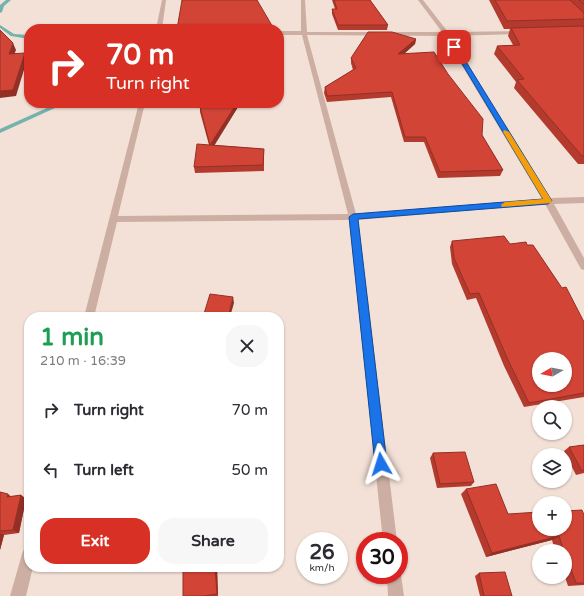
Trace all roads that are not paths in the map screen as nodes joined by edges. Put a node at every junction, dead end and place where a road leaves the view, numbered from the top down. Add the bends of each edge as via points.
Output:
1 (164, 0) edge
2 (303, 0) edge
3 (420, 0) edge
4 (160, 24) edge
5 (530, 31) edge
6 (284, 33) edge
7 (304, 33) junction
8 (446, 34) junction
9 (141, 108) edge
10 (584, 200) edge
11 (548, 201) junction
12 (353, 217) junction
13 (114, 219) junction
14 (584, 267) edge
15 (90, 312) edge
16 (389, 532) edge
17 (24, 572) edge
18 (395, 584) edge
19 (18, 596) edge
20 (396, 596) edge

1 - 4 street
2 - 7 street
3 - 8 street
5 - 8 street
6 - 7 street
7 - 8 street
7 - 12 street
8 - 11 street
9 - 13 street
10 - 11 street
11 - 12 street
11 - 14 street
12 - 13 street
12 - 16 street
13 - 15 street
17 - 19 street
18 - 20 street

